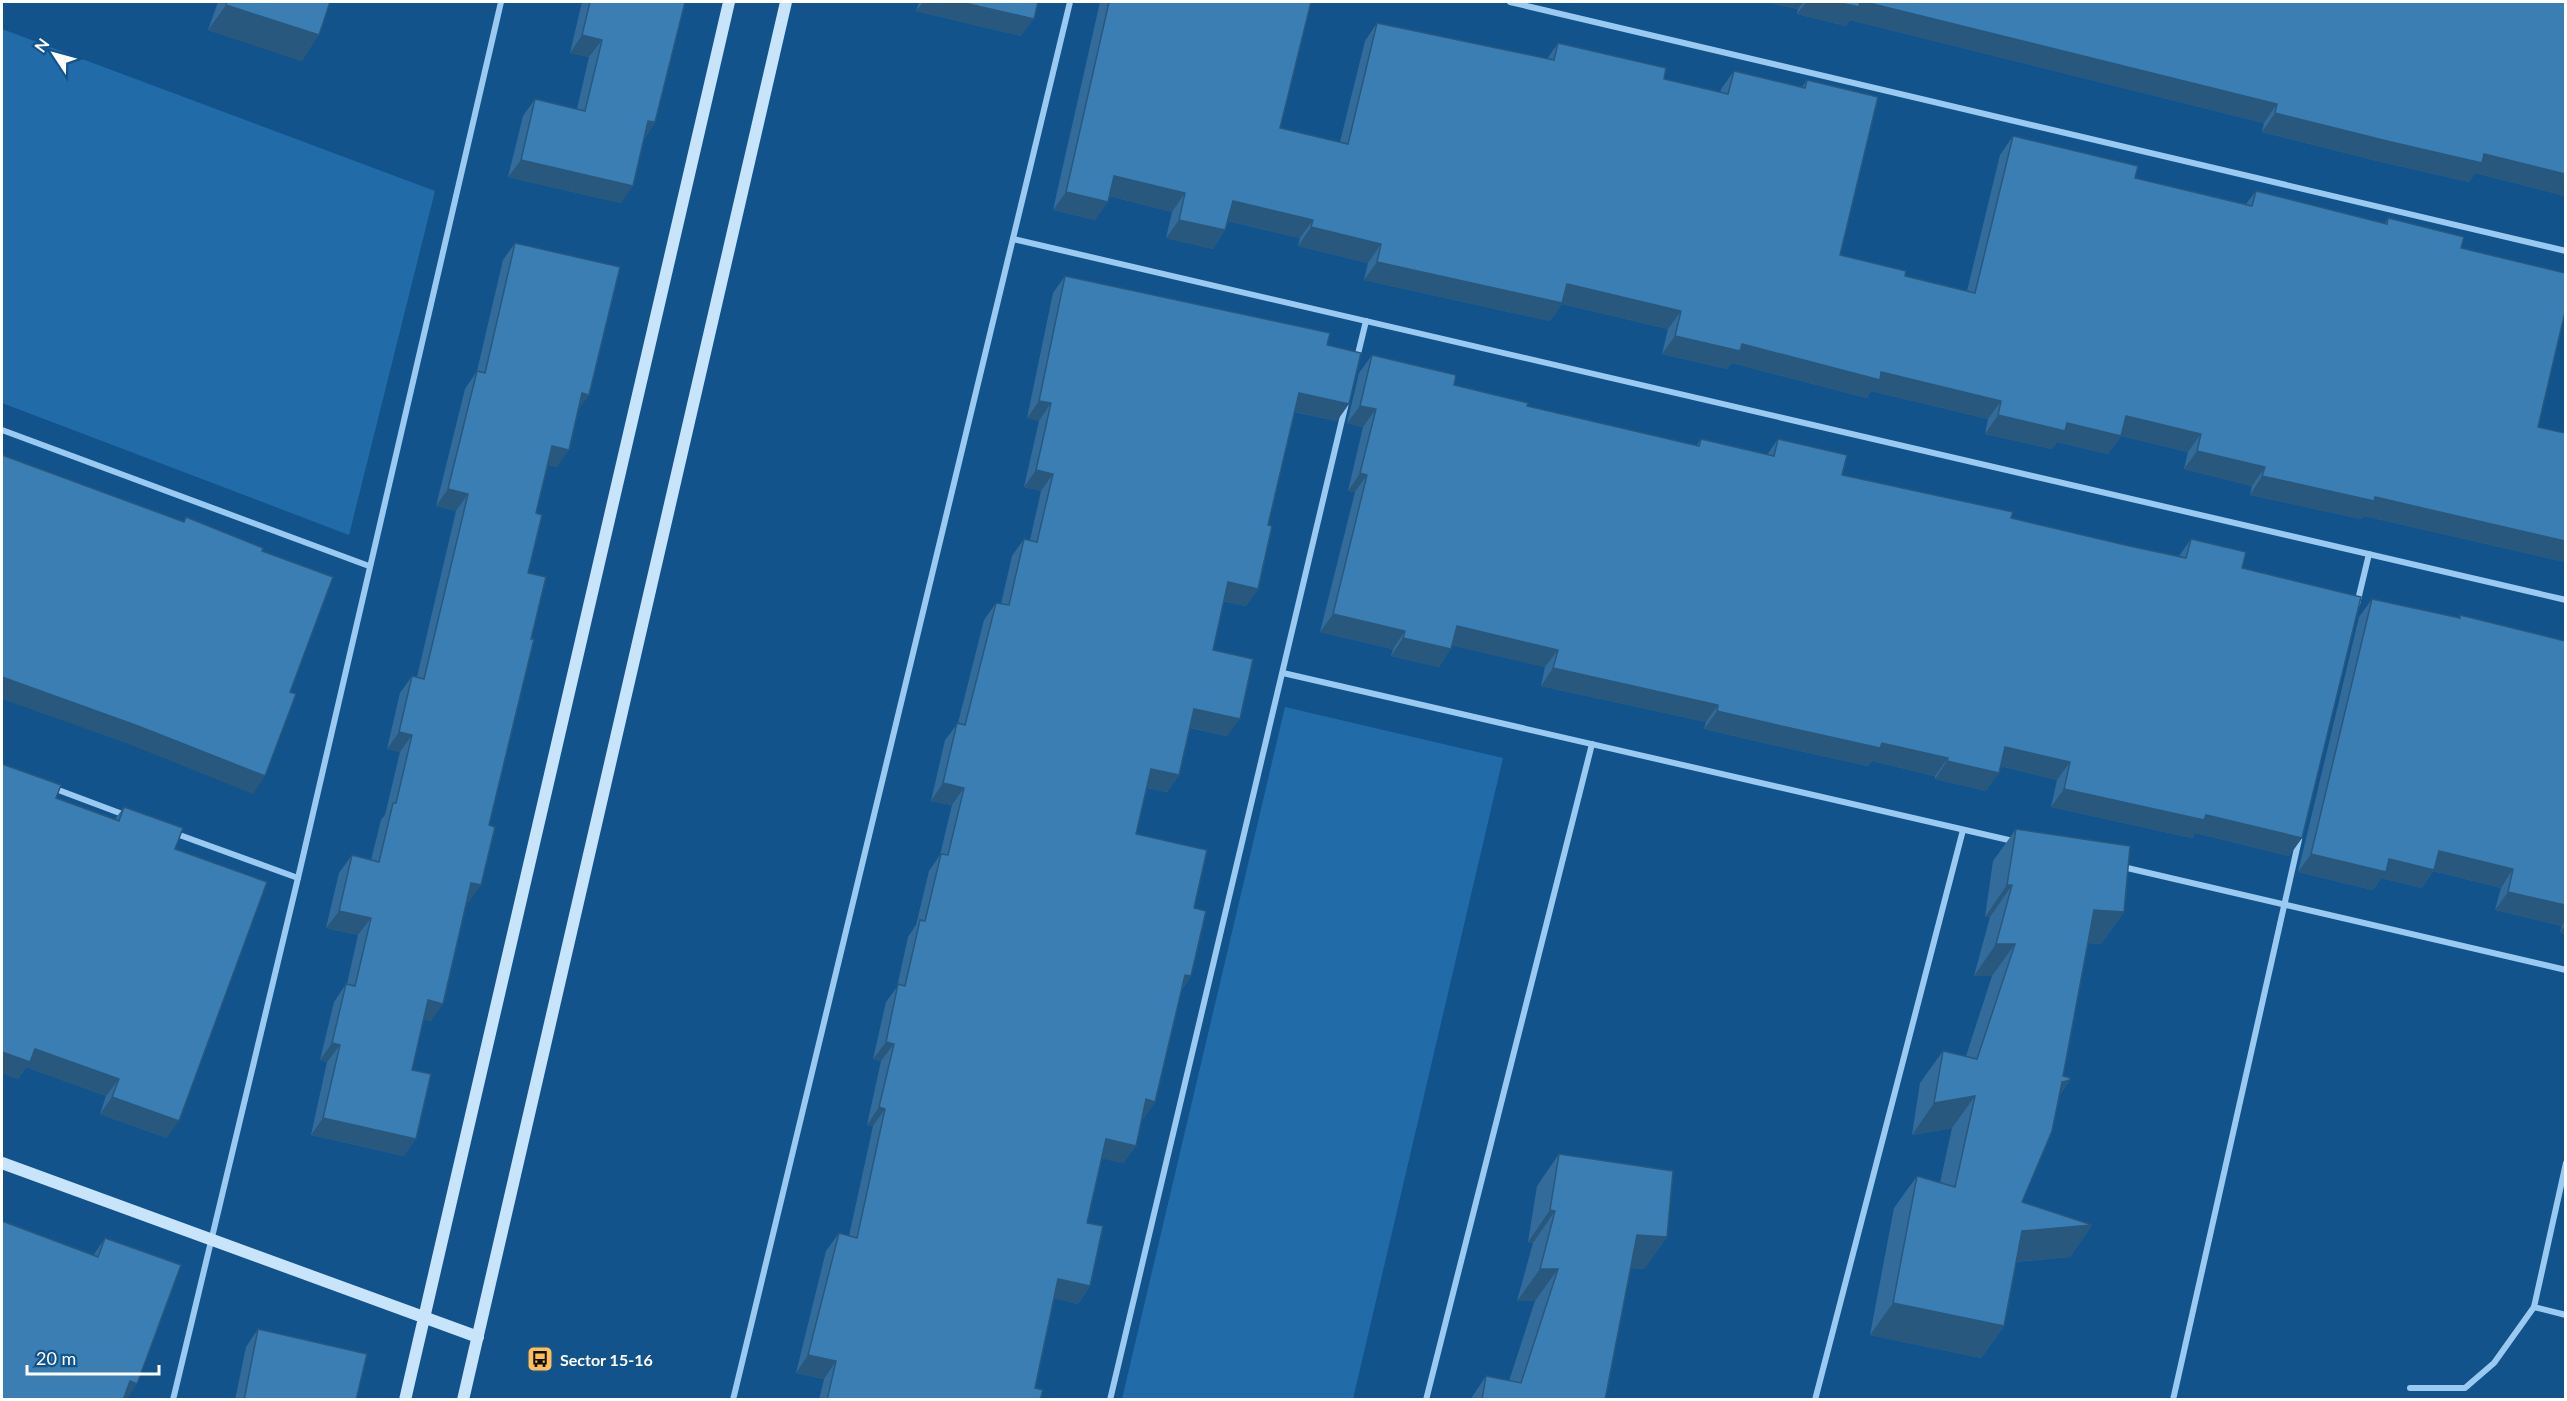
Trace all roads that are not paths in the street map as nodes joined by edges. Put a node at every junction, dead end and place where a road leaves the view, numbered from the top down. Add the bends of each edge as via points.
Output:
1 (501, 2) edge
2 (729, 2) edge
3 (786, 2) edge
4 (1070, 2) edge
5 (1510, 2) edge
6 (1013, 239) junction
7 (2565, 251) edge
8 (1366, 321) junction
9 (1355, 366) edge
10 (1347, 400) edge
11 (2, 430) edge
12 (2369, 554) junction
13 (369, 566) junction
14 (2565, 600) edge
15 (2355, 610) edge
16 (1283, 673) junction
17 (1592, 744) junction
18 (45, 786) edge
19 (134, 818) edge
20 (2303, 825) edge
21 (166, 830) edge
22 (1963, 830) junction
23 (2020, 843) edge
24 (2112, 864) edge
25 (298, 878) junction
26 (2283, 904) junction
27 (2565, 970) edge
28 (2, 1163) edge
29 (2565, 1163) edge
30 (211, 1239) junction
31 (2534, 1307) junction
32 (2565, 1314) edge
33 (424, 1317) junction
34 (478, 1338) junction
35 (2410, 1388) dead end
36 (173, 1400) edge
37 (405, 1400) edge
38 (463, 1400) edge
39 (733, 1400) edge
40 (1110, 1400) edge
41 (1426, 1400) edge
42 (1815, 1400) edge
43 (2173, 1400) edge

1 - 13 street
2 - 33 street
3 - 34 street
4 - 6 street
5 - 7 street
6 - 8 street
6 - 39 street
8 - 9 street
8 - 12 street
10 - 16 street
11 - 13 street
12 - 14 street
12 - 15 street
13 - 25 street
16 - 17 street
16 - 40 street
17 - 22 street
17 - 41 street
18 - 19 street
20 - 26 street
21 - 25 street
22 - 23 street
22 - 42 street
24 - 26 street
25 - 30 street
26 - 27 street
26 - 43 street
28 - 30 street
29 - 31 street
30 - 33 street
30 - 36 street
31 - 32 street
31 - 35 street via 2494,1363 2465,1388
33 - 34 street
33 - 37 street
34 - 38 street

